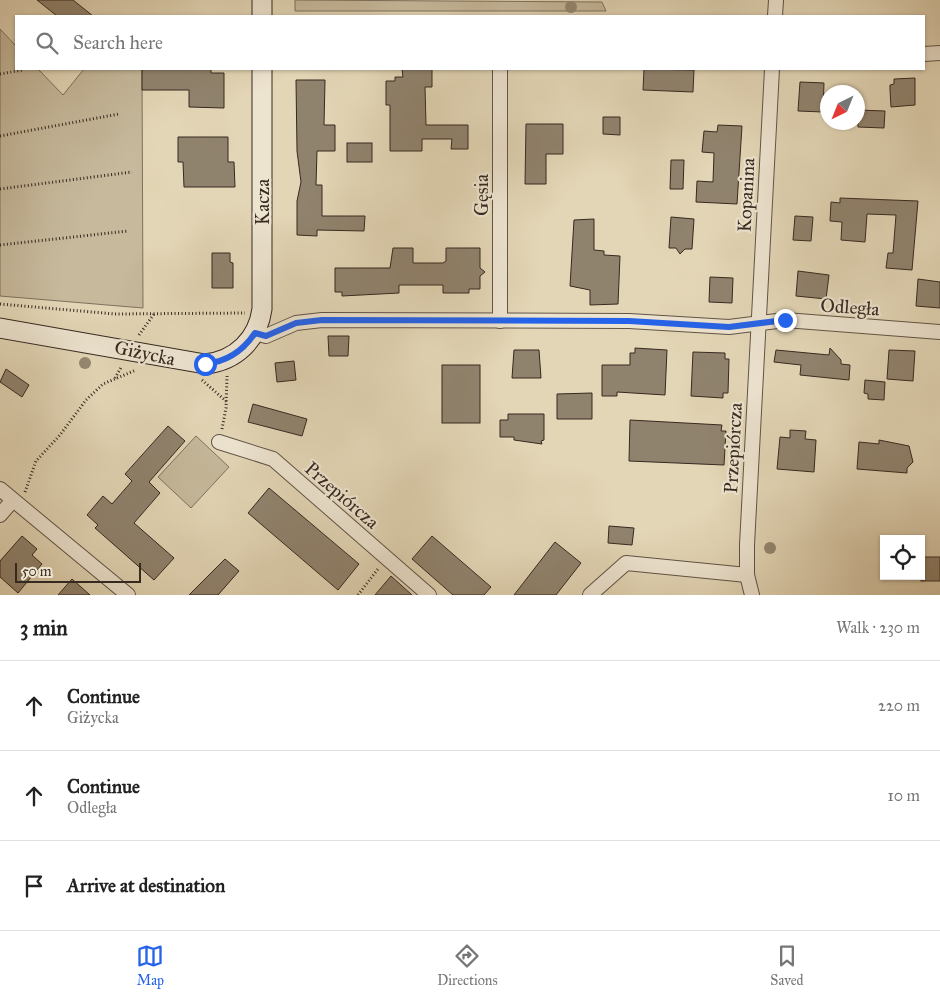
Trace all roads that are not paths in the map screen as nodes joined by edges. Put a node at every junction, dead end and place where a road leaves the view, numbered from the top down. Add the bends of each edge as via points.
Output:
1 (262, 0) edge
2 (776, 0) edge
3 (262, 15) edge
4 (775, 15) edge
5 (940, 53) edge
6 (925, 54) edge
7 (262, 70) edge
8 (500, 70) edge
9 (772, 70) edge
10 (500, 321) junction
11 (757, 324) junction
12 (0, 328) edge
13 (940, 332) edge
14 (255, 333) junction
15 (219, 442) road end
16 (0, 489) edge
17 (18, 498) junction
18 (0, 515) edge
19 (746, 575) junction
20 (128, 595) edge
21 (429, 595) edge
22 (590, 595) edge
23 (752, 595) edge

1 - 3 street
2 - 4 street
5 - 6 street
7 - 14 street, Kacza via 262,310
8 - 10 street, Gęsia
9 - 11 street, Kopanina
10 - 11 street via 629,321 729,327
10 - 14 street via 322,320 296,323 266,336
11 - 13 street, Odległa via 785,320
11 - 19 street, Przepiórcza
12 - 14 street, Giżycka via 205,364 224,360
15 - 21 street, Przepiórcza via 273,459
16 - 17 street
17 - 18 street
17 - 20 street
19 - 22 street via 626,563
19 - 23 street, Przepiórcza

